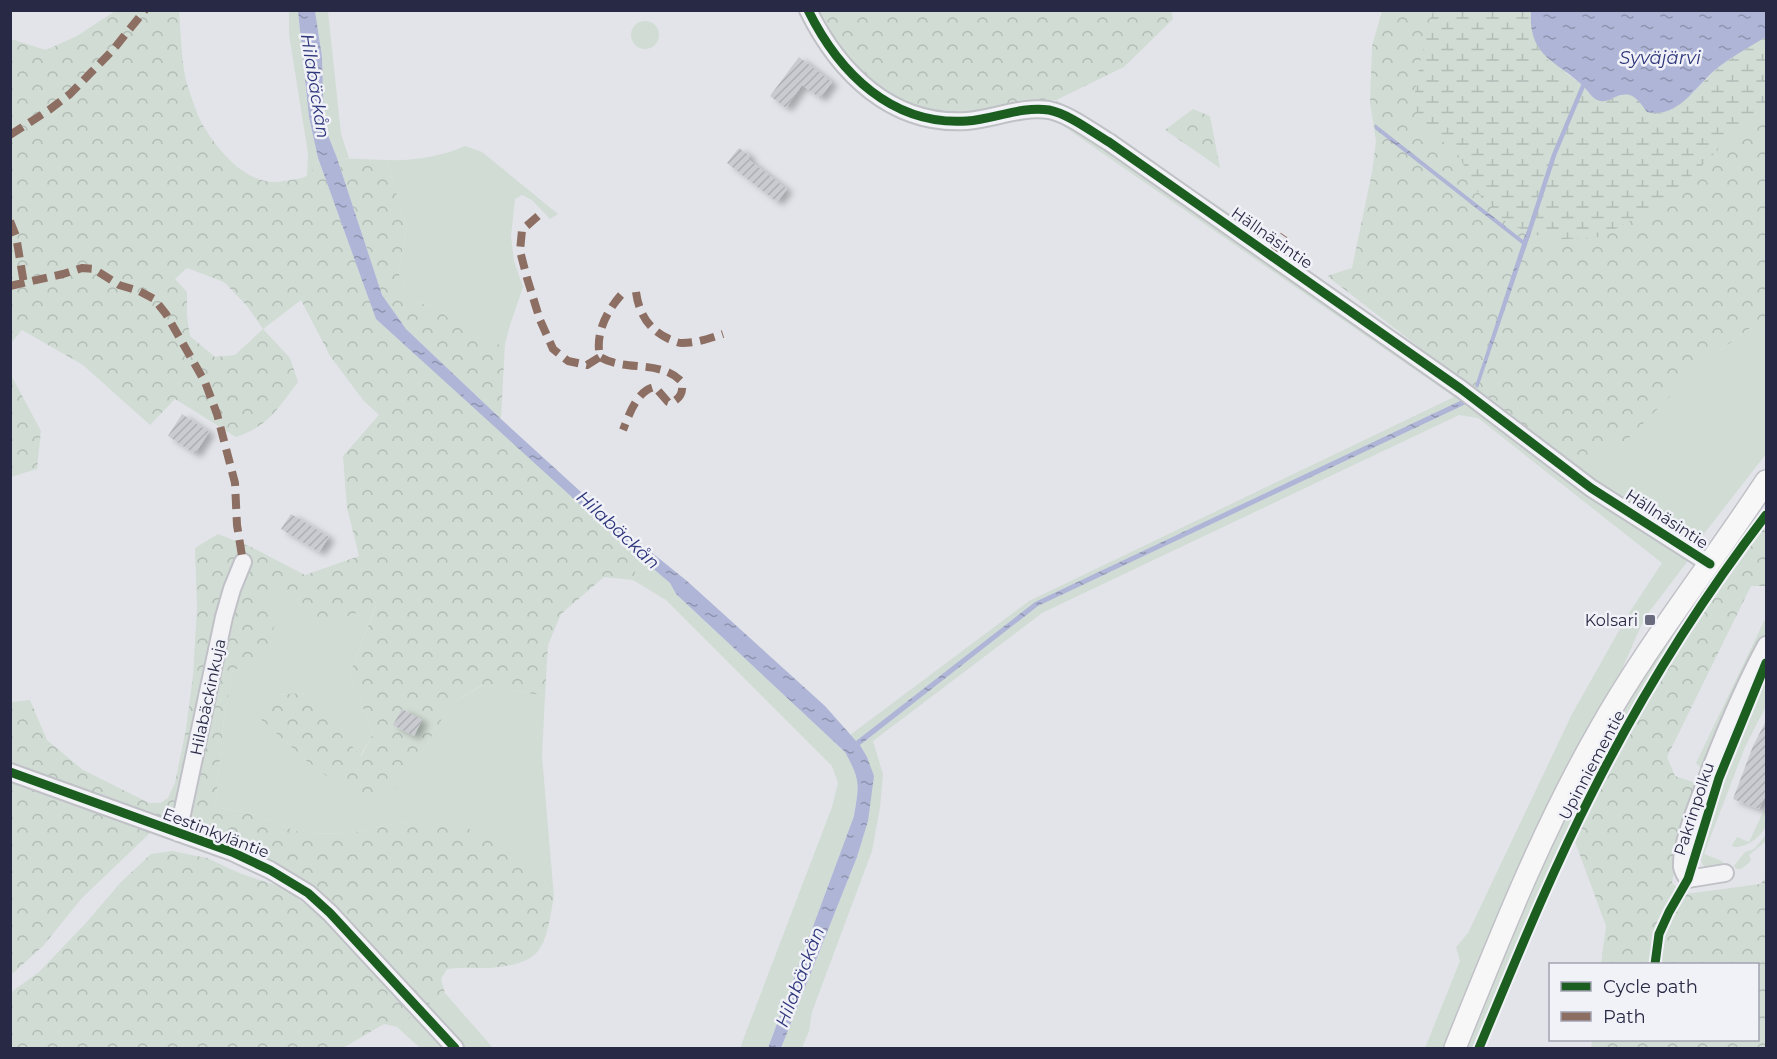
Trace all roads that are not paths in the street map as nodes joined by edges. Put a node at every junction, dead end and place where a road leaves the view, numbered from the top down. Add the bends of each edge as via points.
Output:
1 (808, 10) edge
2 (1767, 481) edge
3 (243, 562) dead end
4 (1710, 564) junction
5 (1767, 645) edge
6 (10, 772) edge
7 (178, 833) junction
8 (1725, 873) dead end
9 (454, 1048) edge
10 (1455, 1048) edge

1 - 4 street, Hällnäsintie via 823,39 861,84 912,115 968,121 1033,109 1051,111 1078,123 1461,389 1591,488
2 - 4 main road, Upinniementie
3 - 7 street, Hilabäckinkuja via 224,617
4 - 10 main road, Upinniementie via 1623,692 1572,780 1536,852
5 - 8 street via 1733,716 1688,829 1682,865 1688,879
6 - 7 street, Eestinkyläntie
7 - 9 street, Eestinkyläntie via 232,852 308,893

